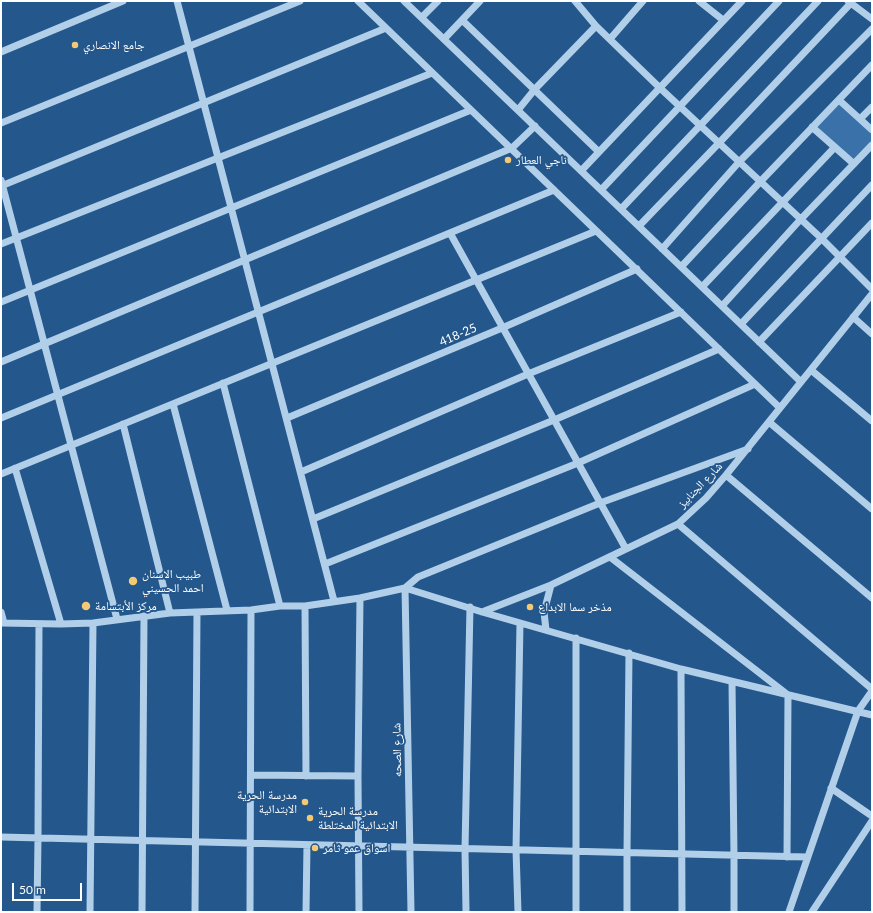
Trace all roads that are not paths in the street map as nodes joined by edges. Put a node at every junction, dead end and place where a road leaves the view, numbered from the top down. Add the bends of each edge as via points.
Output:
1 (124, 1) edge
2 (177, 1) edge
3 (300, 1) edge
4 (358, 1) edge
5 (404, 1) edge
6 (438, 1) edge
7 (480, 1) edge
8 (575, 1) edge
9 (643, 1) edge
10 (698, 1) edge
11 (742, 1) edge
12 (779, 1) edge
13 (818, 1) edge
14 (850, 2) edge
15 (422, 18) junction
16 (872, 19) edge
17 (462, 20) junction
18 (724, 20) junction
19 (596, 26) junction
20 (386, 28) junction
21 (872, 29) edge
22 (444, 39) junction
23 (610, 39) junction
24 (188, 46) junction
25 (1, 52) edge
26 (872, 65) edge
27 (432, 73) junction
28 (660, 88) junction
29 (535, 89) junction
30 (839, 100) junction
31 (204, 103) junction
32 (679, 106) junction
33 (872, 107) edge
34 (471, 110) junction
35 (518, 110) junction
36 (860, 119) junction
37 (1, 123) edge
38 (535, 126) junction
39 (701, 126) junction
40 (812, 127) junction
41 (872, 130) edge
42 (719, 143) junction
43 (872, 145) edge
44 (835, 147) junction
45 (512, 148) junction
46 (599, 152) junction
47 (218, 158) junction
48 (739, 162) junction
49 (854, 164) junction
50 (581, 171) junction
51 (760, 182) junction
52 (1, 184) edge
53 (872, 185) edge
54 (554, 190) junction
55 (601, 190) junction
56 (782, 202) junction
57 (232, 208) junction
58 (621, 209) junction
59 (800, 220) junction
60 (872, 224) edge
61 (639, 226) junction
62 (596, 230) junction
63 (450, 233) junction
64 (16, 238) junction
65 (821, 238) junction
66 (1, 244) edge
67 (662, 249) junction
68 (840, 257) junction
69 (245, 260) junction
70 (681, 267) junction
71 (637, 269) junction
72 (476, 280) junction
73 (702, 287) junction
74 (872, 289) edge
75 (30, 290) junction
76 (872, 294) edge
77 (1, 302) edge
78 (722, 306) junction
79 (258, 312) junction
80 (681, 312) junction
81 (853, 317) junction
82 (741, 324) junction
83 (502, 328) junction
84 (872, 334) edge
85 (760, 342) junction
86 (45, 344) junction
87 (719, 349) junction
88 (1, 362) edge
89 (272, 363) junction
90 (811, 370) junction
91 (528, 374) junction
92 (801, 382) junction
93 (223, 383) junction
94 (756, 384) junction
95 (58, 395) junction
96 (173, 404) junction
97 (780, 408) junction
98 (1, 418) edge
99 (286, 418) junction
100 (554, 420) junction
101 (872, 421) edge
102 (769, 422) junction
103 (123, 424) junction
104 (71, 446) junction
105 (748, 449) junction
106 (578, 463) junction
107 (15, 468) junction
108 (301, 472) junction
109 (1, 474) edge
110 (726, 475) junction
111 (600, 503) junction
112 (872, 509) edge
113 (313, 519) junction
114 (678, 524) junction
115 (626, 549) junction
116 (610, 557) junction
117 (325, 564) junction
118 (550, 584) junction
119 (405, 588) junction
120 (360, 598) junction
121 (872, 598) edge
122 (334, 601) junction
123 (280, 606) junction
124 (305, 606) junction
125 (470, 607) junction
126 (227, 610) junction
127 (251, 610) junction
128 (1, 612) edge
129 (197, 612) junction
130 (482, 612) junction
131 (170, 613) junction
132 (144, 616) junction
133 (117, 619) junction
134 (3, 623) edge
135 (92, 623) junction
136 (520, 623) junction
137 (39, 624) junction
138 (61, 624) junction
139 (546, 630) junction
140 (576, 638) junction
141 (629, 653) junction
142 (681, 669) junction
143 (732, 682) junction
144 (872, 690) edge
145 (788, 695) junction
146 (858, 711) junction
147 (872, 715) edge
148 (251, 775) junction
149 (306, 776) junction
150 (358, 776) junction
151 (831, 788) junction
152 (872, 816) edge
153 (872, 821) edge
154 (1, 837) edge
155 (38, 838) junction
156 (90, 839) junction
157 (143, 841) junction
158 (194, 842) junction
159 (251, 843) junction
160 (307, 845) junction
161 (359, 846) junction
162 (410, 847) junction
163 (465, 849) junction
164 (516, 850) junction
165 (576, 852) junction
166 (627, 853) junction
167 (682, 854) junction
168 (734, 856) junction
169 (787, 857) junction
170 (807, 858) junction
171 (37, 912) edge
172 (90, 912) edge
173 (142, 912) edge
174 (195, 912) edge
175 (250, 912) edge
176 (306, 912) edge
177 (360, 912) edge
178 (411, 912) edge
179 (466, 912) edge
180 (518, 912) edge
181 (576, 912) edge
182 (628, 912) edge
183 (682, 912) edge
184 (734, 912) edge
185 (789, 912) edge
186 (812, 912) edge

1 - 25 street
2 - 24 street
3 - 24 street
4 - 20 street
5 - 15 street
6 - 15 street
7 - 17 street
8 - 19 street
9 - 23 street
10 - 18 street
11 - 18 street
12 - 32 street
13 - 39 street
14 - 16 street
14 - 42 street
15 - 22 street
17 - 22 street
17 - 29 street
18 - 28 street
19 - 23 street
19 - 29 street
20 - 27 street
20 - 31 street
21 - 48 street
22 - 35 street
23 - 28 street
24 - 31 street
24 - 37 street
26 - 30 street
27 - 34 street
27 - 47 street
28 - 32 street
28 - 46 street
29 - 35 street
29 - 46 street
30 - 36 street
30 - 40 street
31 - 47 street
31 - 52 street
32 - 39 street
32 - 55 street
33 - 36 street
34 - 45 street
34 - 57 street
35 - 38 street
36 - 41 street
38 - 45 street
38 - 50 street
39 - 42 street
39 - 58 street
40 - 44 street
40 - 51 street
42 - 48 street
42 - 61 street
43 - 49 street
44 - 49 street
44 - 56 street
45 - 54 street
45 - 69 street
46 - 50 street
47 - 57 street
47 - 64 street
48 - 51 street
48 - 67 street
49 - 59 street
50 - 55 street
51 - 56 street
51 - 70 street
52 - 64 street
53 - 65 street
54 - 62 street
54 - 63 street
55 - 58 street
56 - 59 street
56 - 73 street
57 - 69 street
57 - 75 street
58 - 61 street
59 - 65 street
59 - 78 street
60 - 68 street
61 - 67 street
62 - 71 street
62 - 72 street
63 - 72 street
63 - 79 street
64 - 66 street
64 - 75 street
65 - 68 street
65 - 82 street
67 - 70 street
68 - 74 street
68 - 85 street
69 - 79 street
69 - 86 street
70 - 73 street
71 - 80 street
71 - 83 street, 418-25
72 - 83 street
72 - 89 street
73 - 78 street
75 - 77 street
75 - 86 street
76 - 81 street, شارع الجنابيز
78 - 82 street
79 - 89 street
79 - 95 street
80 - 87 street
80 - 91 street
81 - 84 street
81 - 90 street, شارع الجنابيز
82 - 85 street
83 - 91 street
83 - 99 street, 418-25
85 - 92 street
86 - 88 street
86 - 95 street
87 - 94 street
87 - 100 street
89 - 93 street
89 - 99 street
90 - 92 street, شارع الجنابيز
90 - 101 street
91 - 100 street
91 - 108 street
92 - 97 street, شارع الجنابيز
93 - 96 street
93 - 123 street
94 - 97 street
94 - 106 street
95 - 98 street
95 - 104 street
96 - 103 street
96 - 126 street
97 - 102 street, شارع الجنابيز
99 - 108 street
100 - 106 street
100 - 113 street
102 - 105 street, شارع الجنابيز
102 - 112 street
103 - 104 street
103 - 131 street
104 - 107 street
104 - 133 street
105 - 110 street, شارع الجنابيز
105 - 111 street
106 - 111 street
106 - 117 street
107 - 109 street
107 - 138 street
108 - 113 street
110 - 114 street, شارع الجنابيز
110 - 121 street
111 - 115 street
111 - 119 street via 418,577
113 - 117 street
114 - 115 street, شارع الجنابيز
114 - 144 street
115 - 116 street, شارع الجنابيز
116 - 118 street, شارع الجنابيز
116 - 145 street
117 - 122 street
118 - 130 street, شارع الجنابيز
118 - 139 street via 544,612
119 - 120 street
119 - 125 street
119 - 162 street, شارع الصحه
120 - 122 street
120 - 150 street
122 - 124 street
123 - 124 street
123 - 127 street
124 - 149 street
125 - 130 street
125 - 163 street
126 - 127 street
126 - 129 street
127 - 148 street
128 - 134 street
129 - 131 street
129 - 158 street
130 - 136 street
131 - 132 street
132 - 133 street
132 - 157 street
133 - 135 street
134 - 137 street
135 - 138 street
135 - 156 street
136 - 139 street
136 - 164 street
137 - 138 street
137 - 155 street
139 - 140 street
140 - 141 street
140 - 165 street
141 - 142 street
141 - 166 street
142 - 143 street
142 - 167 street
143 - 145 street
143 - 168 street
144 - 146 street
145 - 146 street
145 - 169 street
146 - 147 street
146 - 151 street
148 - 149 street
148 - 159 street
149 - 150 street
150 - 161 street
151 - 152 street
151 - 170 street
153 - 186 street
154 - 155 street
155 - 156 street
155 - 171 street
156 - 157 street
156 - 172 street
157 - 158 street
157 - 173 street
158 - 159 street
158 - 174 street
159 - 160 street
159 - 175 street
160 - 161 street
160 - 176 street
161 - 162 street
161 - 177 street
162 - 163 street
162 - 178 street, شارع الصحه
163 - 164 street
163 - 179 street
164 - 165 street
164 - 180 street
165 - 166 street
165 - 181 street
166 - 167 street
166 - 182 street
167 - 168 street
167 - 183 street
168 - 169 street
168 - 184 street
169 - 170 street
170 - 185 street

